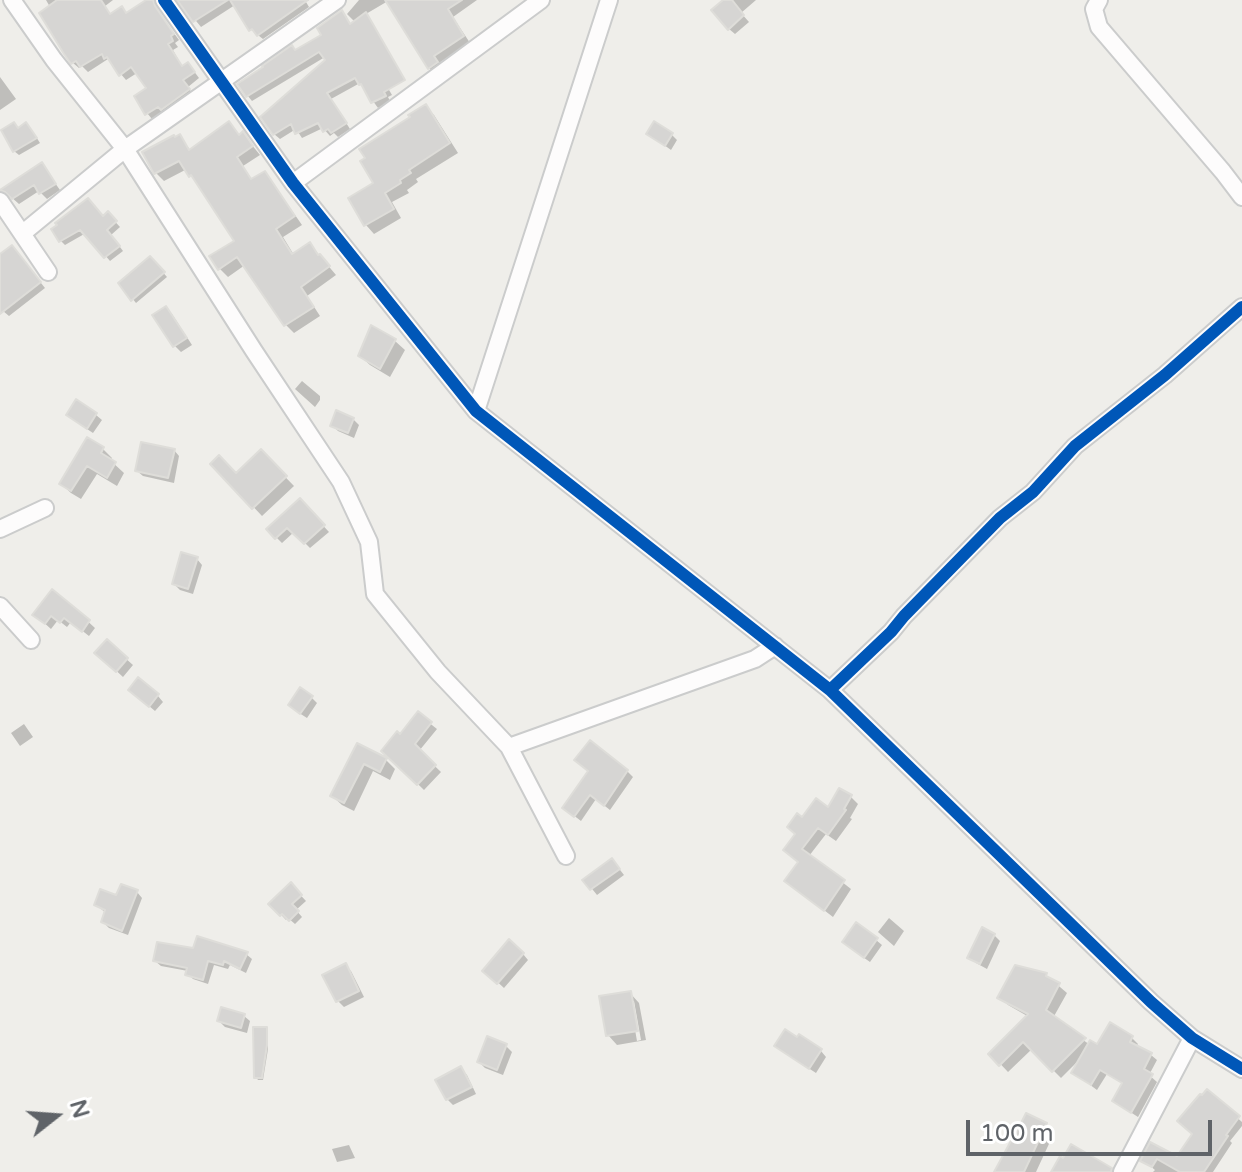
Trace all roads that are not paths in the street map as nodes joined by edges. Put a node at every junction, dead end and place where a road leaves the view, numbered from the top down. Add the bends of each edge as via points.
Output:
1 (12, 0) edge
2 (164, 0) edge
3 (337, 0) edge
4 (541, 0) edge
5 (604, 4) edge
6 (1097, 4) edge
7 (221, 81) junction
8 (125, 149) junction
9 (293, 183) junction
10 (1242, 197) edge
11 (0, 201) edge
12 (23, 233) junction
13 (48, 272) dead end
14 (1242, 307) edge
15 (476, 411) junction
16 (45, 508) dead end
17 (0, 529) edge
18 (0, 606) edge
19 (31, 640) dead end
20 (775, 646) junction
21 (830, 690) junction
22 (509, 747) junction
23 (566, 856) dead end
24 (1192, 1038) junction
25 (1242, 1069) edge
26 (1122, 1172) edge

1 - 8 street
2 - 7 street
3 - 7 street
4 - 9 street
5 - 15 street
6 - 10 street via 1099,27
7 - 8 street
7 - 9 street
8 - 12 street
8 - 22 street via 341,482 369,542 375,594
9 - 15 street
11 - 12 street
12 - 13 street
14 - 21 street via 1075,446
15 - 20 street
16 - 17 street
18 - 19 street
20 - 21 street
20 - 22 street via 755,659
21 - 24 street
22 - 23 street
24 - 25 street
24 - 26 street

